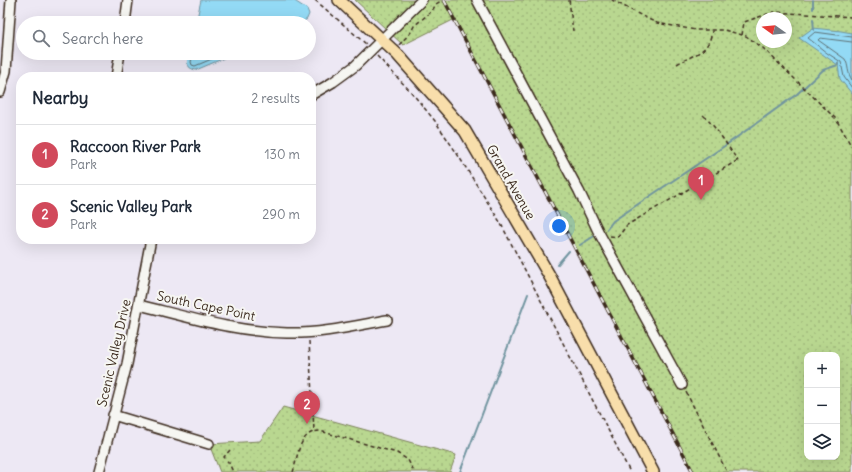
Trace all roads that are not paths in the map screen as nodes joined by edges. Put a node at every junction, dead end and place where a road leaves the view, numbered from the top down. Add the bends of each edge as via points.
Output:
1 (11, 0) edge
2 (128, 0) edge
3 (339, 0) edge
4 (422, 0) edge
5 (477, 0) edge
6 (125, 16) edge
7 (382, 39) junction
8 (119, 60) edge
9 (117, 72) edge
10 (316, 91) edge
11 (0, 92) edge
12 (150, 244) edge
13 (139, 305) junction
14 (387, 320) dead end
15 (682, 385) road end
16 (113, 415) junction
17 (209, 444) dead end
18 (99, 472) edge
19 (653, 472) edge

1 - 11 street via 6,71
2 - 6 street
3 - 7 main road, Grand Avenue
4 - 7 street
5 - 15 street
7 - 10 street via 355,66
7 - 19 main road, Grand Avenue via 465,131 549,275
8 - 9 street
12 - 13 street, Scenic Valley Drive
13 - 14 street, South Cape Point via 236,329 287,333 341,329
13 - 16 street, Scenic Valley Drive
16 - 17 street
16 - 18 street, Scenic Valley Drive

